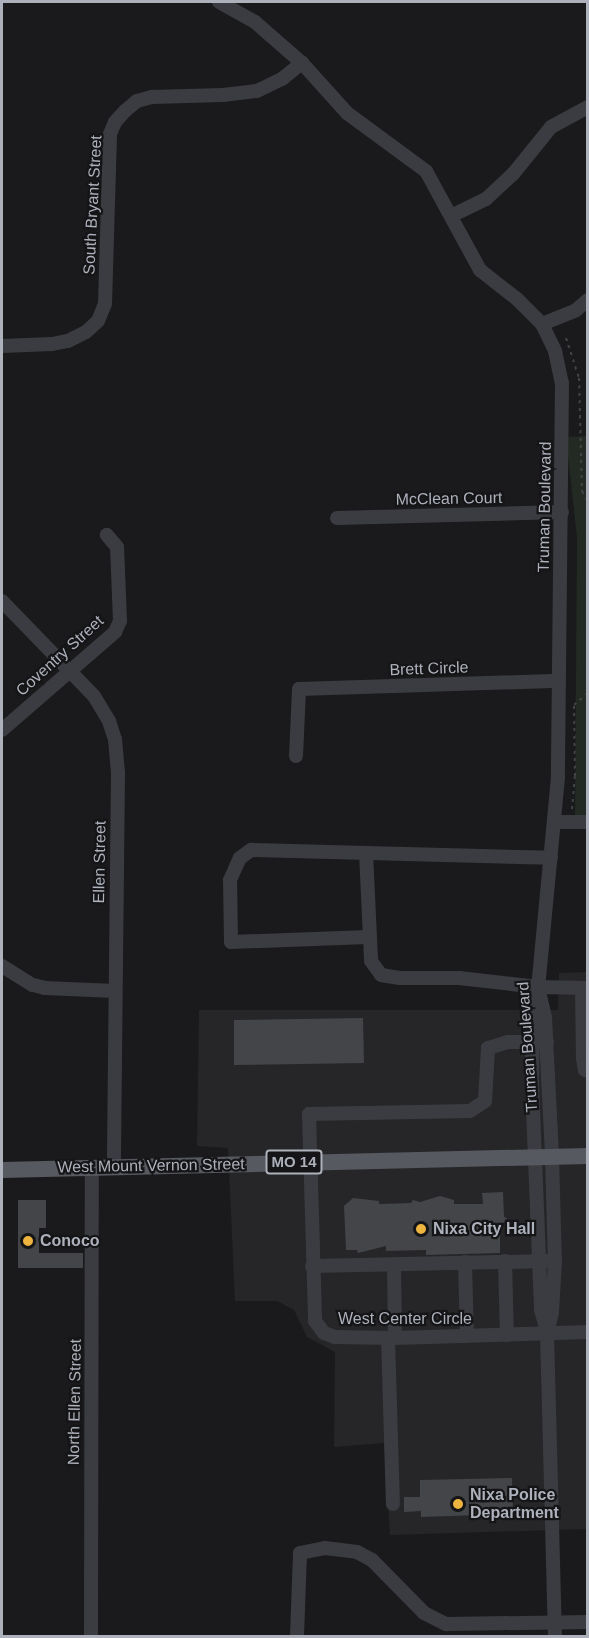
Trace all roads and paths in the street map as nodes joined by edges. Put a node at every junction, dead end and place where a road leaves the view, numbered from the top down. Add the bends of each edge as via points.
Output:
1 (219, 2) edge
2 (302, 63) junction
3 (588, 107) edge
4 (451, 216) junction
5 (588, 300) edge
6 (542, 324) junction
7 (566, 338) dead end
8 (2, 346) edge
9 (588, 502) edge
10 (562, 512) junction
11 (337, 518) dead end
12 (107, 535) dead end
13 (2, 601) edge
14 (71, 672) junction
15 (559, 681) junction
16 (588, 693) edge
17 (2, 730) edge
18 (296, 756) dead end
19 (555, 822) junction
20 (581, 822) edge
21 (366, 853) junction
22 (551, 858) junction
23 (368, 937) junction
24 (2, 966) edge
25 (538, 987) junction
26 (585, 988) edge
27 (115, 991) junction
28 (540, 1042) junction
29 (588, 1071) edge
30 (552, 1156) junction
31 (588, 1156) edge
32 (535, 1157) junction
33 (310, 1162) junction
34 (92, 1167) junction
35 (114, 1167) junction
36 (2, 1170) edge
37 (506, 1261) junction
38 (539, 1261) junction
39 (555, 1261) junction
40 (465, 1262) junction
41 (394, 1264) junction
42 (312, 1266) junction
43 (588, 1332) edge
44 (547, 1334) junction
45 (507, 1335) junction
46 (467, 1336) junction
47 (391, 1338) junction
48 (393, 1504) dead end
49 (588, 1622) edge
50 (554, 1630) edge
51 (92, 1636) edge
52 (297, 1636) edge

1 - 2 street, Truman Boulevard via 255,22
2 - 4 street, Truman Boulevard via 347,113 426,171
2 - 8 street, South Bryant Street via 282,80 258,91 137,101 115,122 110,134 105,304 98,321 68,341
3 - 4 street via 551,127 513,174 486,199
4 - 6 street, Truman Boulevard via 480,270 517,298
5 - 6 street
6 - 10 street, Truman Boulevard via 555,351 562,383
7 - 9 path via 579,378 582,491
10 - 11 street, McClean Court
10 - 15 street, Truman Boulevard
12 - 14 street, Coventry Street via 117,547 120,621 115,632
13 - 14 street, Ellen Street
14 - 17 street, Coventry Street
14 - 27 street, Ellen Street via 94,696 115,739
15 - 18 street, Brett Circle via 299,689
15 - 19 street, Truman Boulevard
16 - 20 path via 574,705 572,716 572,807
19 - 20 street
19 - 22 street, Truman Boulevard
21 - 22 street
21 - 23 street
21 - 23 street via 250,850 240,858 230,880 231,942
22 - 25 street, Truman Boulevard
23 - 25 street via 371,961 381,975 505,981
24 - 27 street via 45,988
25 - 26 street
25 - 28 street, Truman Boulevard
26 - 29 street via 583,1058
27 - 35 street, Ellen Street
28 - 30 street, Truman Boulevard
28 - 32 street
28 - 33 street, West Center Circle via 508,1042 488,1048 484,1101 470,1111 309,1114
30 - 31 main road, West Mount Vernon Street / MO 14
30 - 32 main road, West Mount Vernon Street / MO 14
30 - 39 street, Truman Boulevard
32 - 33 main road, West Mount Vernon Street / MO 14
32 - 38 street
33 - 35 main road, West Mount Vernon Street / MO 14
33 - 42 street, West Center Circle
34 - 35 main road, West Mount Vernon Street / MO 14
34 - 36 main road, West Mount Vernon Street / MO 14
34 - 51 street, North Ellen Street
37 - 38 street
37 - 40 street
37 - 45 street
38 - 39 street
38 - 44 street via 541,1310
39 - 44 street, Truman Boulevard
40 - 41 street
40 - 46 street
41 - 42 street
41 - 47 street
42 - 47 street, West Center Circle via 315,1321 324,1333 335,1337
43 - 44 street, West Center Circle
44 - 45 street, West Center Circle
44 - 50 street
45 - 46 street, West Center Circle
46 - 47 street, West Center Circle
47 - 48 street
49 - 50 street
50 - 52 street via 446,1624 424,1613 384,1571 357,1552 326,1548 300,1553

